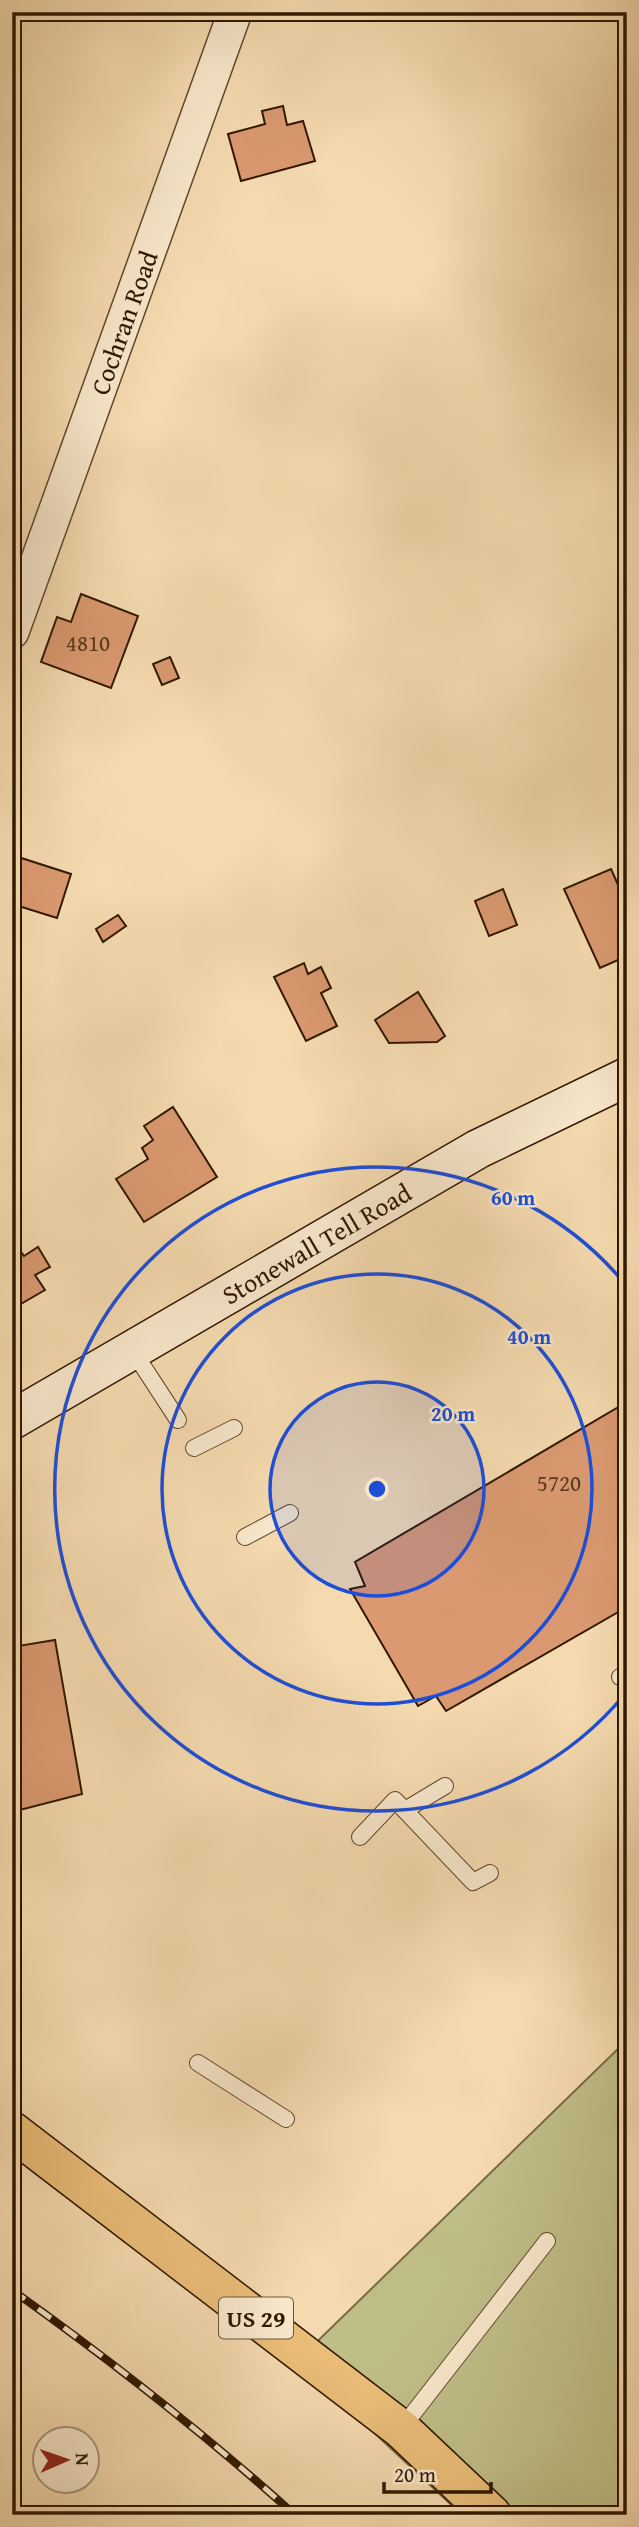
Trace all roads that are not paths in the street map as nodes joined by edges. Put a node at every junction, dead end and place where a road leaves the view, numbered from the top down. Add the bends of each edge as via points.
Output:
1 (234, 12) edge
2 (12, 632) edge
3 (621, 1083) edge
4 (132, 1351) junction
5 (12, 1420) edge
6 (178, 1420) dead end
7 (234, 1428) dead end
8 (194, 1448) dead end
9 (290, 1513) dead end
10 (245, 1537) dead end
11 (445, 1786) dead end
12 (405, 1810) junction
13 (360, 1837) dead end
14 (490, 1872) dead end
15 (198, 2063) dead end
16 (286, 2119) dead end
17 (12, 2131) edge
18 (547, 2241) dead end
19 (401, 2429) junction
20 (492, 2515) edge

1 - 2 street, Cochran Road
3 - 4 street, Stonewall Tell Road via 478,1149
4 - 5 street, Stonewall Tell Road
4 - 6 lane
7 - 8 lane
9 - 10 lane
11 - 12 lane
12 - 13 lane via 395,1800
12 - 14 lane via 473,1882
15 - 16 lane
17 - 19 main road, US 29
18 - 19 lane
19 - 20 main road, US 29

